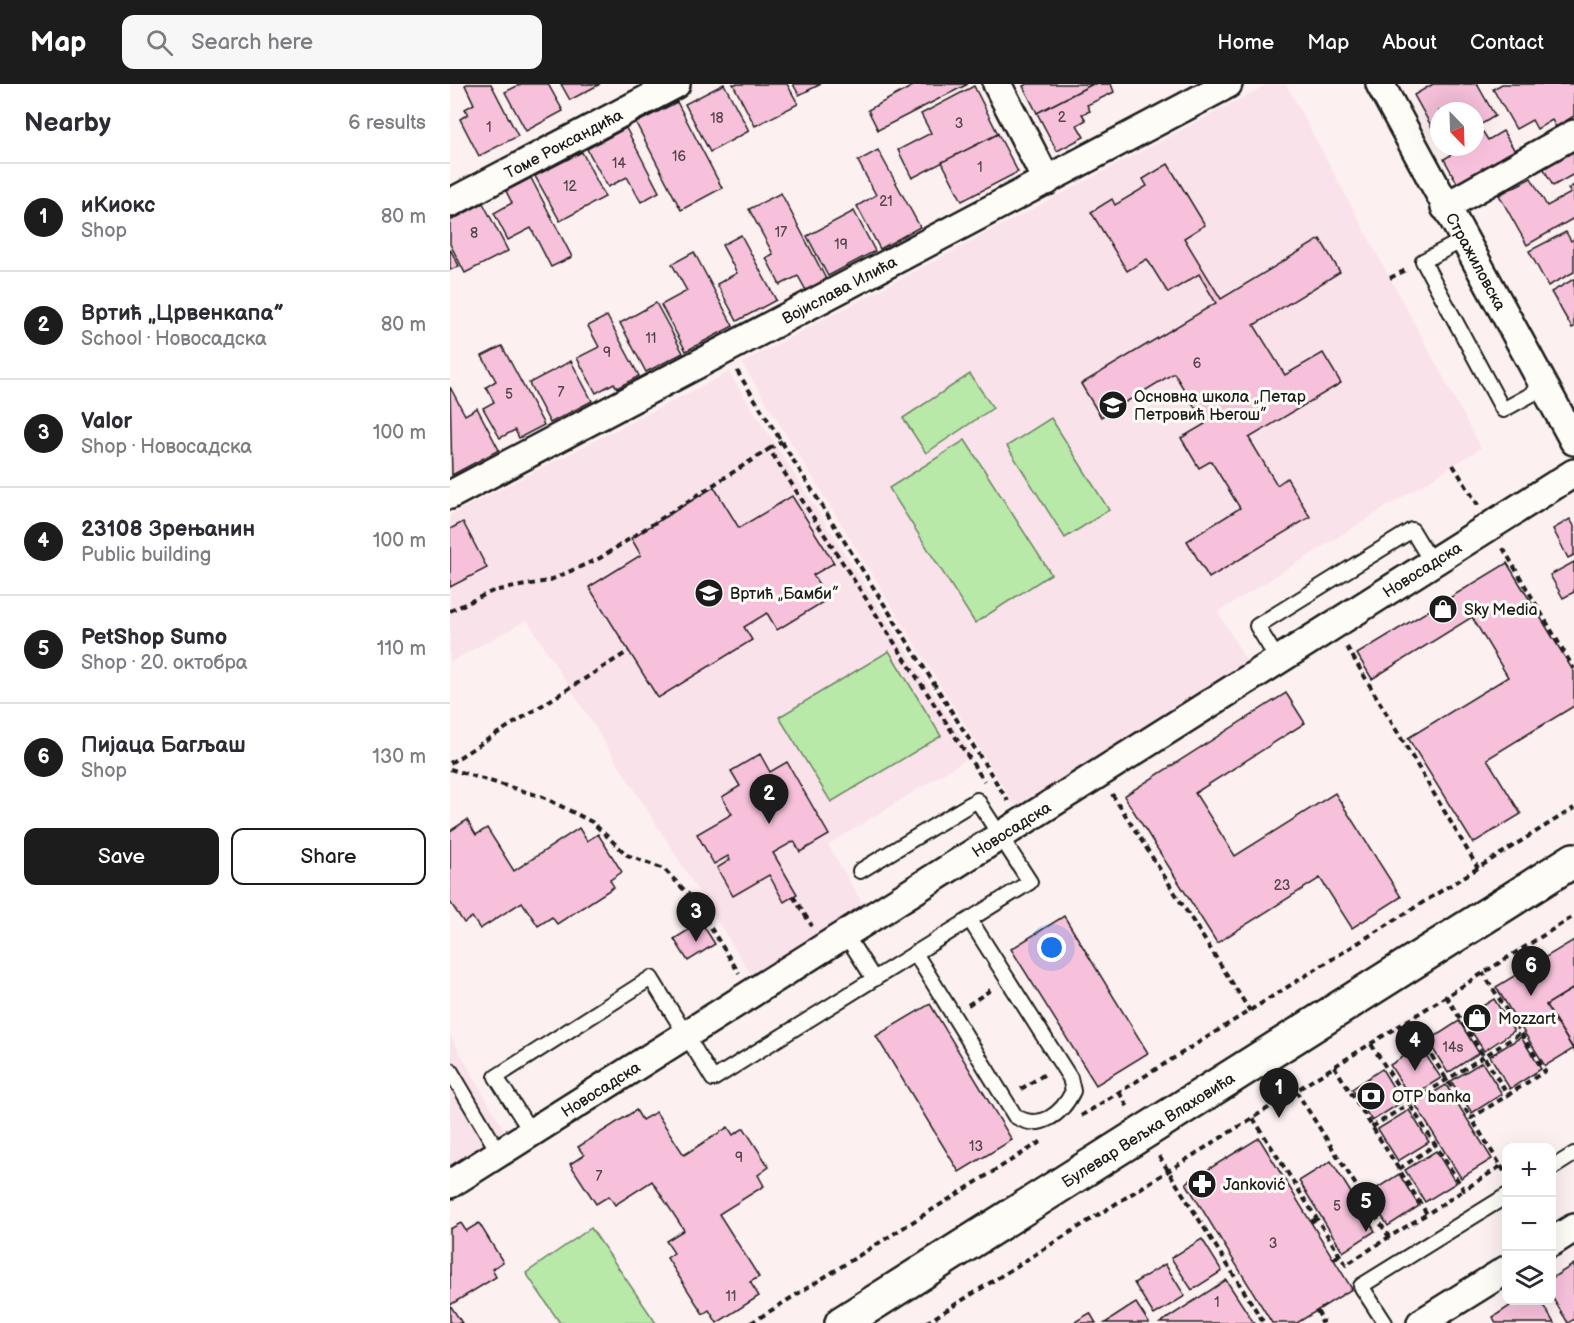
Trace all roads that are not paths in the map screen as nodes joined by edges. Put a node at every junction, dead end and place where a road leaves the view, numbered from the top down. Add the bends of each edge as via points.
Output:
1 (676, 84) edge
2 (997, 84) edge
3 (1228, 84) edge
4 (1380, 84) edge
5 (1574, 134) edge
6 (1047, 181) junction
7 (450, 203) edge
8 (1445, 207) junction
9 (1463, 240) junction
10 (1545, 387) junction
11 (1574, 441) edge
12 (1574, 473) edge
13 (450, 495) edge
14 (1432, 563) junction
15 (1278, 660) junction
16 (1011, 829) junction
17 (1574, 860) edge
18 (860, 871) dead end
19 (970, 920) junction
20 (834, 941) junction
21 (915, 954) junction
22 (874, 979) junction
23 (686, 1034) junction
24 (450, 1070) edge
25 (531, 1132) junction
26 (499, 1153) junction
27 (1574, 1154) edge
28 (1556, 1165) edge
29 (450, 1184) edge
30 (1504, 1197) edge
31 (1574, 1228) edge
32 (1556, 1239) edge
33 (1502, 1272) edge
34 (842, 1323) edge
35 (1385, 1323) edge
36 (1421, 1323) edge

1 - 7 street, Томе Роксандића
2 - 6 street
3 - 6 street, Војислава Илића
4 - 8 street, Стражиловска
5 - 8 street
6 - 13 street, Војислава Илића
8 - 9 street, Стражиловска
9 - 10 street, Стражиловска
9 - 10 lane via 1423,261 1503,410
10 - 11 street, Стражиловска
12 - 14 street, Новосадска
14 - 15 street, Новосадска
14 - 15 lane via 1412,530 1257,626
15 - 16 street, Новосадска
16 - 18 lane via 977,800
16 - 19 lane via 1029,882
16 - 20 street, Новосадска
17 - 34 main road, Булевар Вељка Влаховића
19 - 21 lane
19 - 21 lane via 1070,1078 1073,1091 1065,1107 1049,1119 1035,1123 1015,1116
20 - 22 lane
20 - 23 street, Новосадска
21 - 22 lane
22 - 23 lane via 713,1079
23 - 25 street, Новосадска
23 - 25 lane via 651,978 641,984 495,1077
24 - 26 lane
25 - 26 street, Новосадска
26 - 29 street, Новосадска
27 - 28 lane
30 - 35 lane via 1361,1286
31 - 32 street
33 - 36 street

